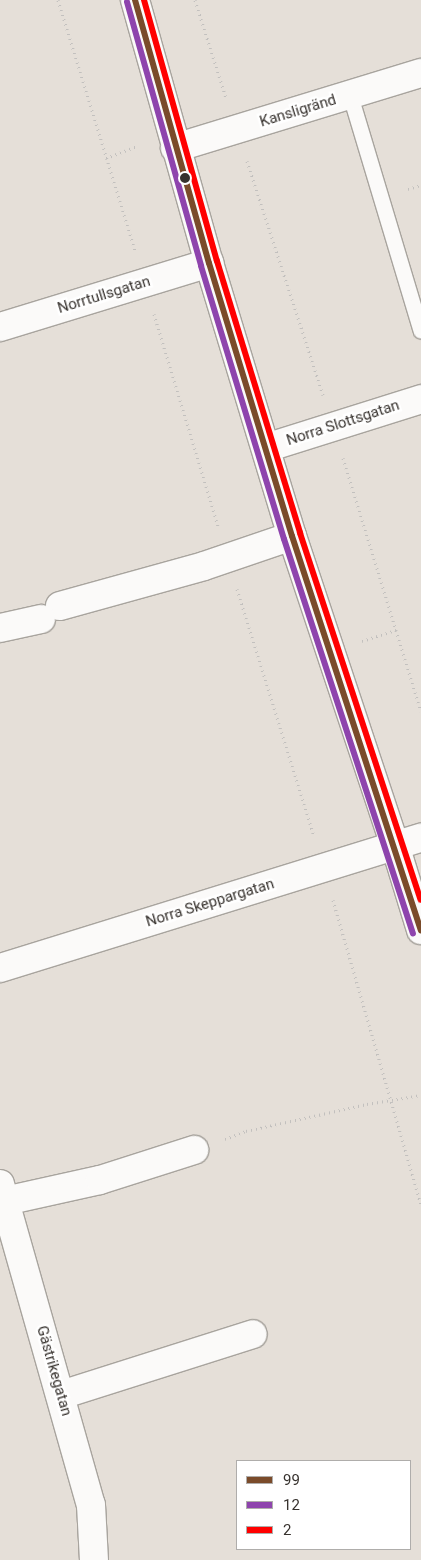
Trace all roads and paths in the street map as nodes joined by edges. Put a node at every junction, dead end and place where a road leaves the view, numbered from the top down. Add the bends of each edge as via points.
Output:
1 (58, 0) edge
2 (135, 0) edge
3 (195, 0) edge
4 (421, 74) edge
5 (350, 95) junction
6 (236, 130) junction
7 (138, 146) dead end
8 (175, 148) junction
9 (106, 158) junction
10 (209, 263) junction
11 (145, 282) junction
12 (418, 308) edge
13 (0, 327) edge
14 (421, 331) edge
15 (421, 399) edge
16 (333, 426) junction
17 (266, 448) junction
18 (292, 536) junction
19 (228, 559) junction
20 (0, 628) edge
21 (396, 630) junction
22 (362, 641) dead end
23 (421, 710) edge
24 (421, 838) edge
25 (395, 845) junction
26 (323, 868) junction
27 (421, 930) edge
28 (0, 968) edge
29 (421, 1095) edge
30 (391, 1100) junction
31 (225, 1139) dead end
32 (194, 1150) dead end
33 (3, 1192) edge
34 (421, 1205) edge
35 (253, 1334) dead end
36 (61, 1395) junction
37 (94, 1560) edge

1 - 9 path
2 - 8 street
3 - 6 path
4 - 5 street, Kansligränd
5 - 6 street, Kansligränd
5 - 12 lane
6 - 8 street, Kansligränd
6 - 16 path
7 - 9 path
8 - 10 street
9 - 11 path
10 - 11 street, Norrtullsgatan
10 - 17 street
11 - 13 street, Norrtullsgatan
11 - 19 path
12 - 14 lane
15 - 16 street, Norra Slottsgatan
16 - 17 street, Norra Slottsgatan
16 - 21 path
17 - 18 street
18 - 19 street
18 - 25 street
19 - 20 street
19 - 26 path
21 - 22 path
21 - 23 path
24 - 25 street, Norra Skeppargatan
25 - 26 street, Norra Skeppargatan
25 - 27 street
26 - 28 street, Norra Skeppargatan
26 - 30 path
29 - 30 path
30 - 31 path via 265,1126
30 - 34 path
32 - 33 street via 100,1180
33 - 36 street, Gästrikegatan
35 - 36 street
36 - 37 street, Gästrikegatan via 91,1505

